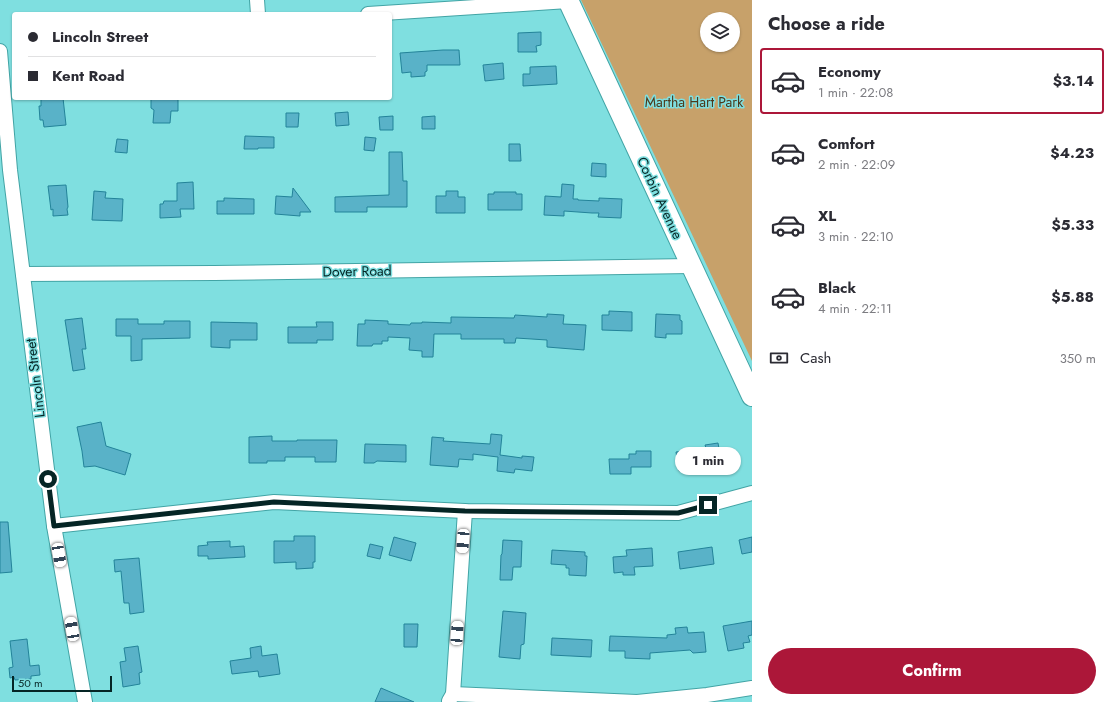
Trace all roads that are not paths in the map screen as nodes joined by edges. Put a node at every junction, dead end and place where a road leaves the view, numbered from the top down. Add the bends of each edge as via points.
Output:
1 (256, 0) edge
2 (568, 1) edge
3 (258, 12) edge
4 (392, 12) edge
5 (0, 51) edge
6 (691, 266) junction
7 (23, 274) junction
8 (752, 396) edge
9 (752, 493) edge
10 (465, 511) junction
11 (54, 526) junction
12 (752, 688) edge
13 (450, 698) edge
14 (85, 702) edge
15 (637, 702) edge

1 - 3 street
2 - 4 street
2 - 6 main road, Corbin Avenue
5 - 7 street, Lincoln Street via 10,170
6 - 7 street, Dover Road
6 - 8 main road, Corbin Avenue
7 - 11 street, Lincoln Street
9 - 10 street via 678,513
10 - 11 street via 274,502
10 - 13 street
11 - 14 street, Lincoln Street
12 - 15 street
13 - 15 street

